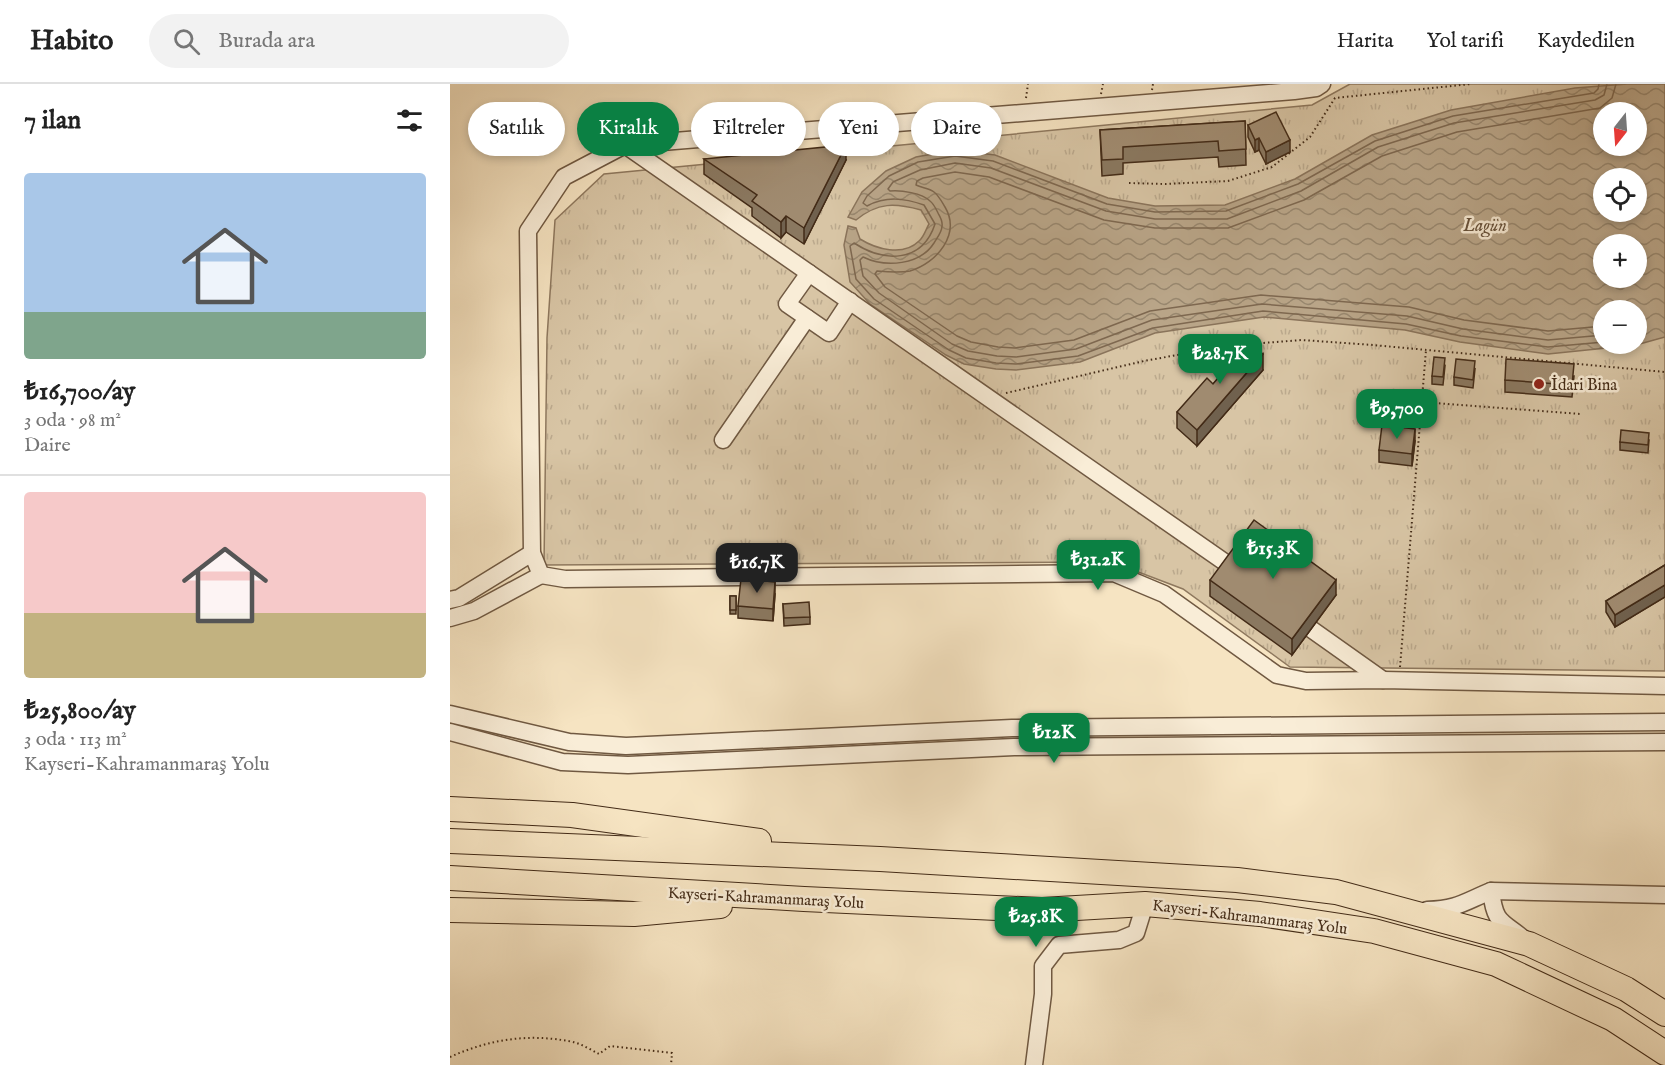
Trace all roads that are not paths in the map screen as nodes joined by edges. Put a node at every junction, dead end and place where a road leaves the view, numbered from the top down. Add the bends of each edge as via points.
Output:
1 (1322, 84) edge
2 (679, 141) edge
3 (604, 156) edge
4 (641, 156) edge
5 (809, 273) junction
6 (850, 302) junction
7 (807, 318) junction
8 (723, 440) dead end
9 (532, 553) junction
10 (1223, 561) edge
11 (541, 575) junction
12 (450, 600) edge
13 (450, 618) edge
14 (1311, 629) edge
15 (1391, 680) junction
16 (1665, 686) edge
17 (450, 714) edge
18 (1665, 722) edge
19 (450, 732) edge
20 (1665, 742) edge
21 (450, 809) edge
22 (450, 841) edge
23 (880, 859) junction
24 (450, 878) edge
25 (1491, 891) junction
26 (1665, 895) edge
27 (804, 899) junction
28 (1145, 904) junction
29 (450, 910) edge
30 (1410, 911) junction
31 (1529, 944) junction
32 (1665, 1014) edge
33 (1665, 1053) edge
34 (1034, 1065) edge

1 - 2 street via 1294,91
3 - 9 street via 564,177 528,231
4 - 5 street
5 - 6 street
5 - 7 street via 787,304
6 - 7 street via 829,333
6 - 10 street
7 - 8 street
9 - 11 street
9 - 12 street
11 - 13 street via 474,611
11 - 15 street via 566,579 1114,573 1164,594 1277,675 1306,681
14 - 15 street
15 - 16 street
17 - 18 street via 569,742 626,746 1012,728
19 - 20 street via 562,762 628,765 1014,747
21 - 23 highway via 572,815
22 - 23 highway, Kayseri-Kahramanmaraş Yolu
23 - 30 highway, Kayseri-Kahramanmaraş Yolu via 1237,880 1336,892
24 - 27 highway, Kayseri-Kahramanmaraş Yolu
25 - 26 street
25 - 30 street via 1448,909
25 - 31 street via 1496,916
27 - 28 highway, Kayseri-Kahramanmaraş Yolu via 1042,910
27 - 29 highway via 634,914
28 - 33 highway, Kayseri-Kahramanmaraş Yolu via 1260,914 1374,931 1496,964 1613,1019
28 - 34 street via 1136,933 1119,940 1059,945 1043,966
30 - 31 highway, Kayseri-Kahramanmaraş Yolu
31 - 32 highway, Kayseri-Kahramanmaraş Yolu via 1626,989

